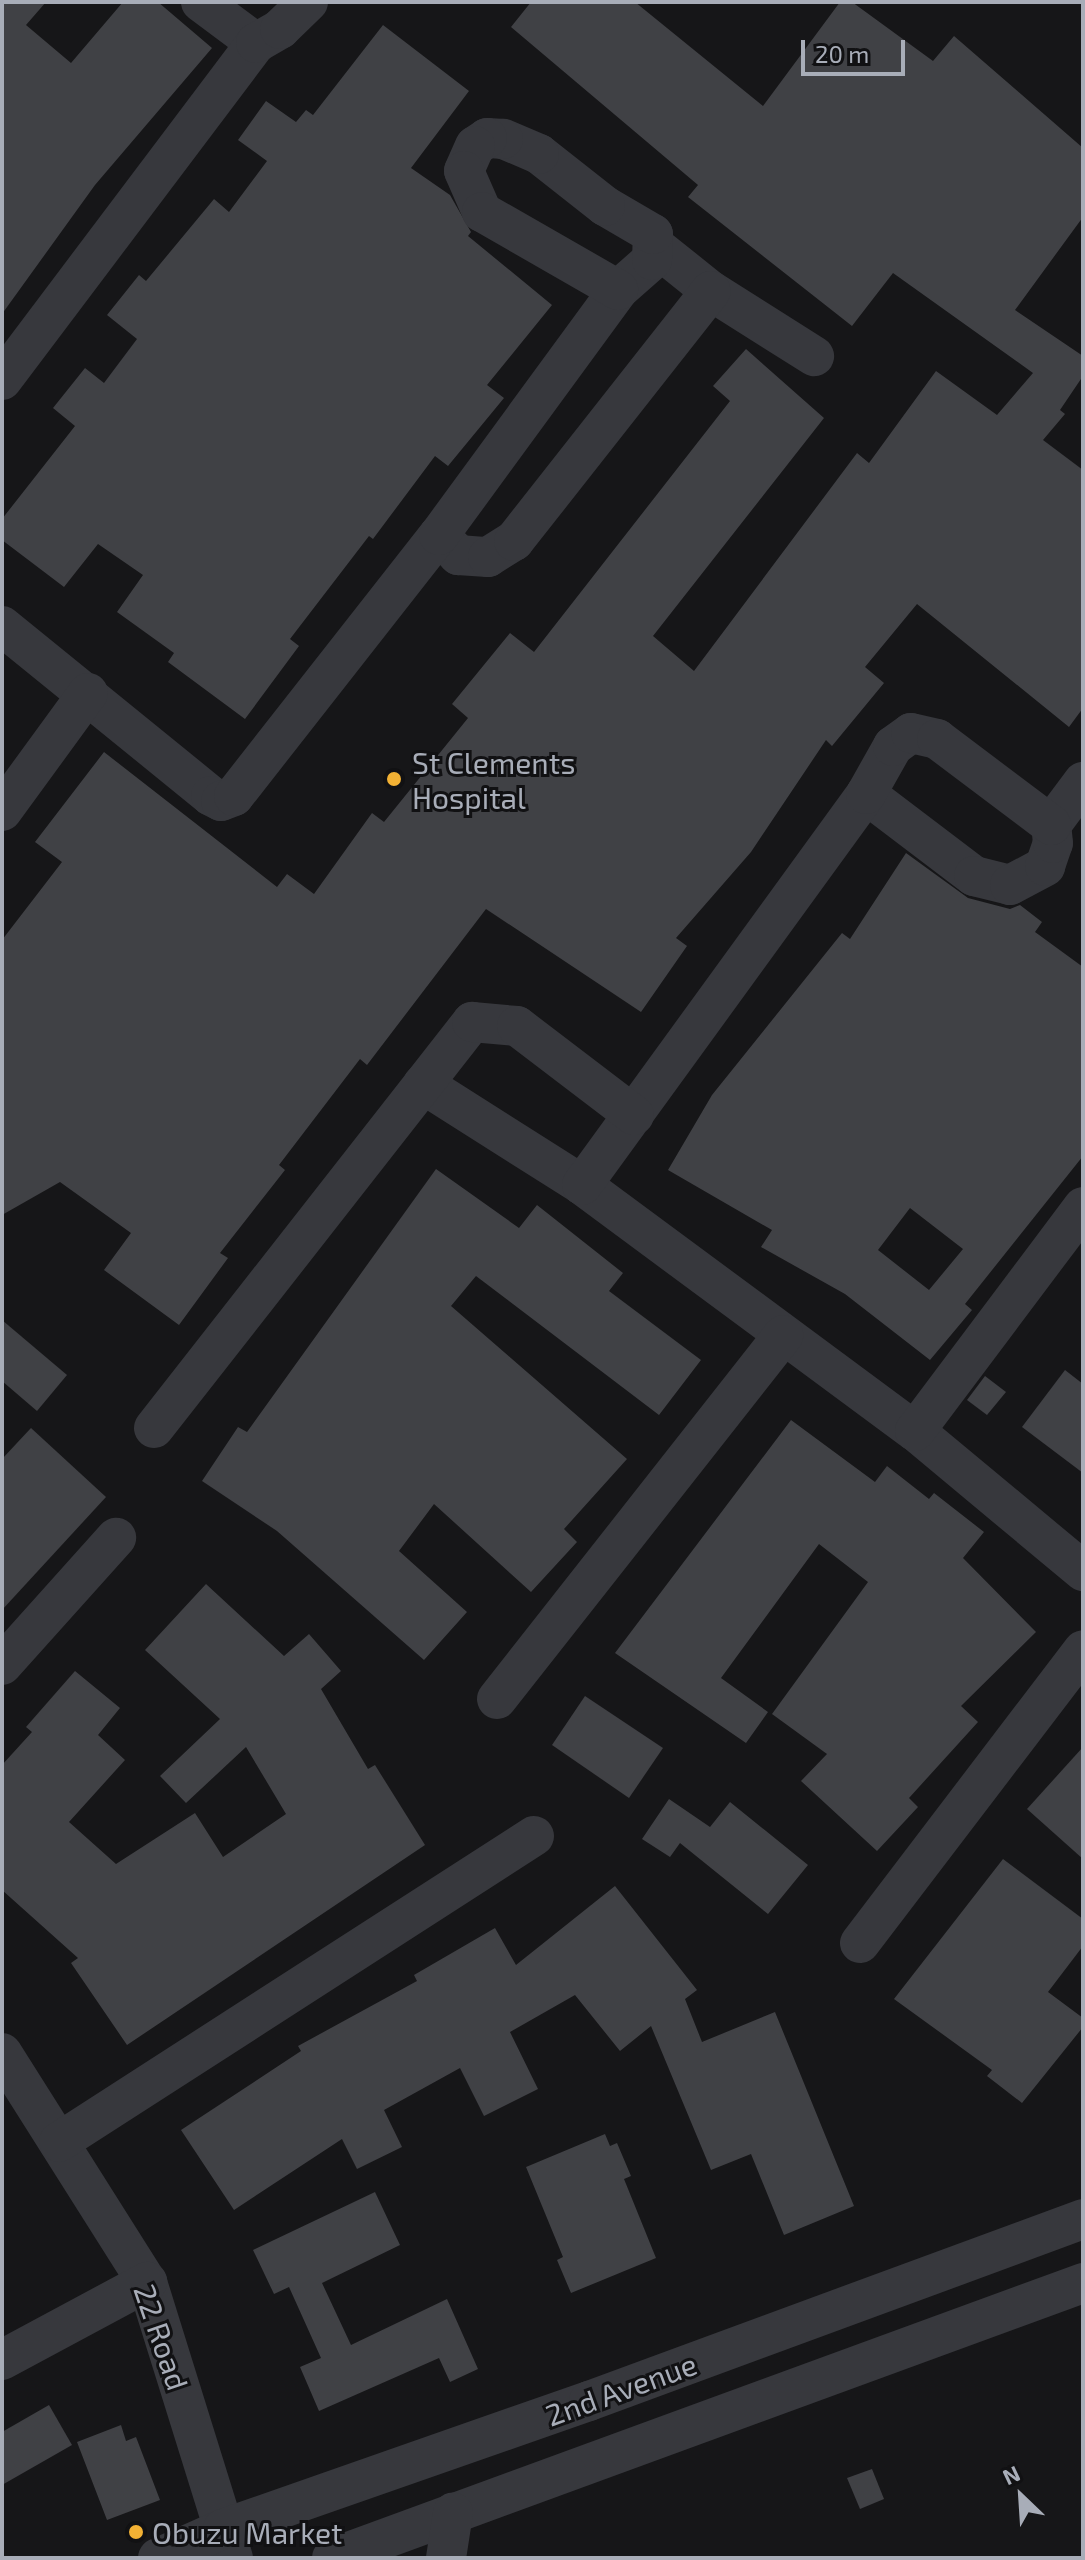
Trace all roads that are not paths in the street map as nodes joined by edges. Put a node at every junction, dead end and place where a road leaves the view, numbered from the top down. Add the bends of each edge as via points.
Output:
1 (201, 2) edge
2 (308, 2) edge
3 (256, 43) junction
4 (656, 247) junction
5 (618, 290) junction
6 (711, 291) junction
7 (814, 356) dead end
8 (2, 380) edge
9 (439, 535) junction
10 (2, 626) edge
11 (88, 693) junction
12 (1083, 782) edge
13 (866, 794) junction
14 (2, 811) edge
15 (1051, 825) junction
16 (423, 1084) junction
17 (634, 1115) junction
18 (582, 1185) junction
19 (1083, 1207) edge
20 (783, 1335) junction
21 (154, 1428) dead end
22 (915, 1431) junction
23 (116, 1538) dead end
24 (1083, 1571) edge
25 (1083, 1650) edge
26 (2, 1665) edge
27 (497, 1699) dead end
28 (534, 1836) dead end
29 (860, 1943) dead end
30 (2, 2053) edge
31 (59, 2142) junction
32 (1083, 2219) edge
33 (147, 2282) junction
34 (1083, 2283) edge
35 (2, 2360) edge
36 (453, 2513) junction
37 (228, 2543) edge
38 (158, 2558) edge
39 (332, 2558) edge
40 (446, 2558) edge

1 - 3 street
2 - 3 street
3 - 8 street
4 - 5 street via 652,260
4 - 5 street via 653,234 605,206 539,154 503,139 487,138 475,146 464,171 482,212
4 - 6 street
5 - 9 street
6 - 7 street
6 - 9 street via 514,541 488,557 458,555
9 - 11 street via 234,796 221,801 211,796
10 - 11 street
11 - 14 street
12 - 15 street
13 - 15 street via 875,770 911,733 937,739
13 - 15 street via 974,876 1010,885 1045,866 1053,843
13 - 17 street
16 - 17 street via 472,1022 517,1026
16 - 18 street
16 - 21 street
17 - 18 street
18 - 20 street
19 - 22 street
20 - 22 street
20 - 27 street
22 - 24 street
23 - 26 street
25 - 29 street
28 - 31 street
30 - 31 street, 22 Road
31 - 33 street, 22 Road
32 - 37 street, 2nd Avenue via 589,2401
33 - 35 street
33 - 37 street, 22 Road
34 - 36 street, 2nd Avenue
36 - 39 street, 2nd Avenue
36 - 40 street
37 - 38 street, 2nd Avenue

